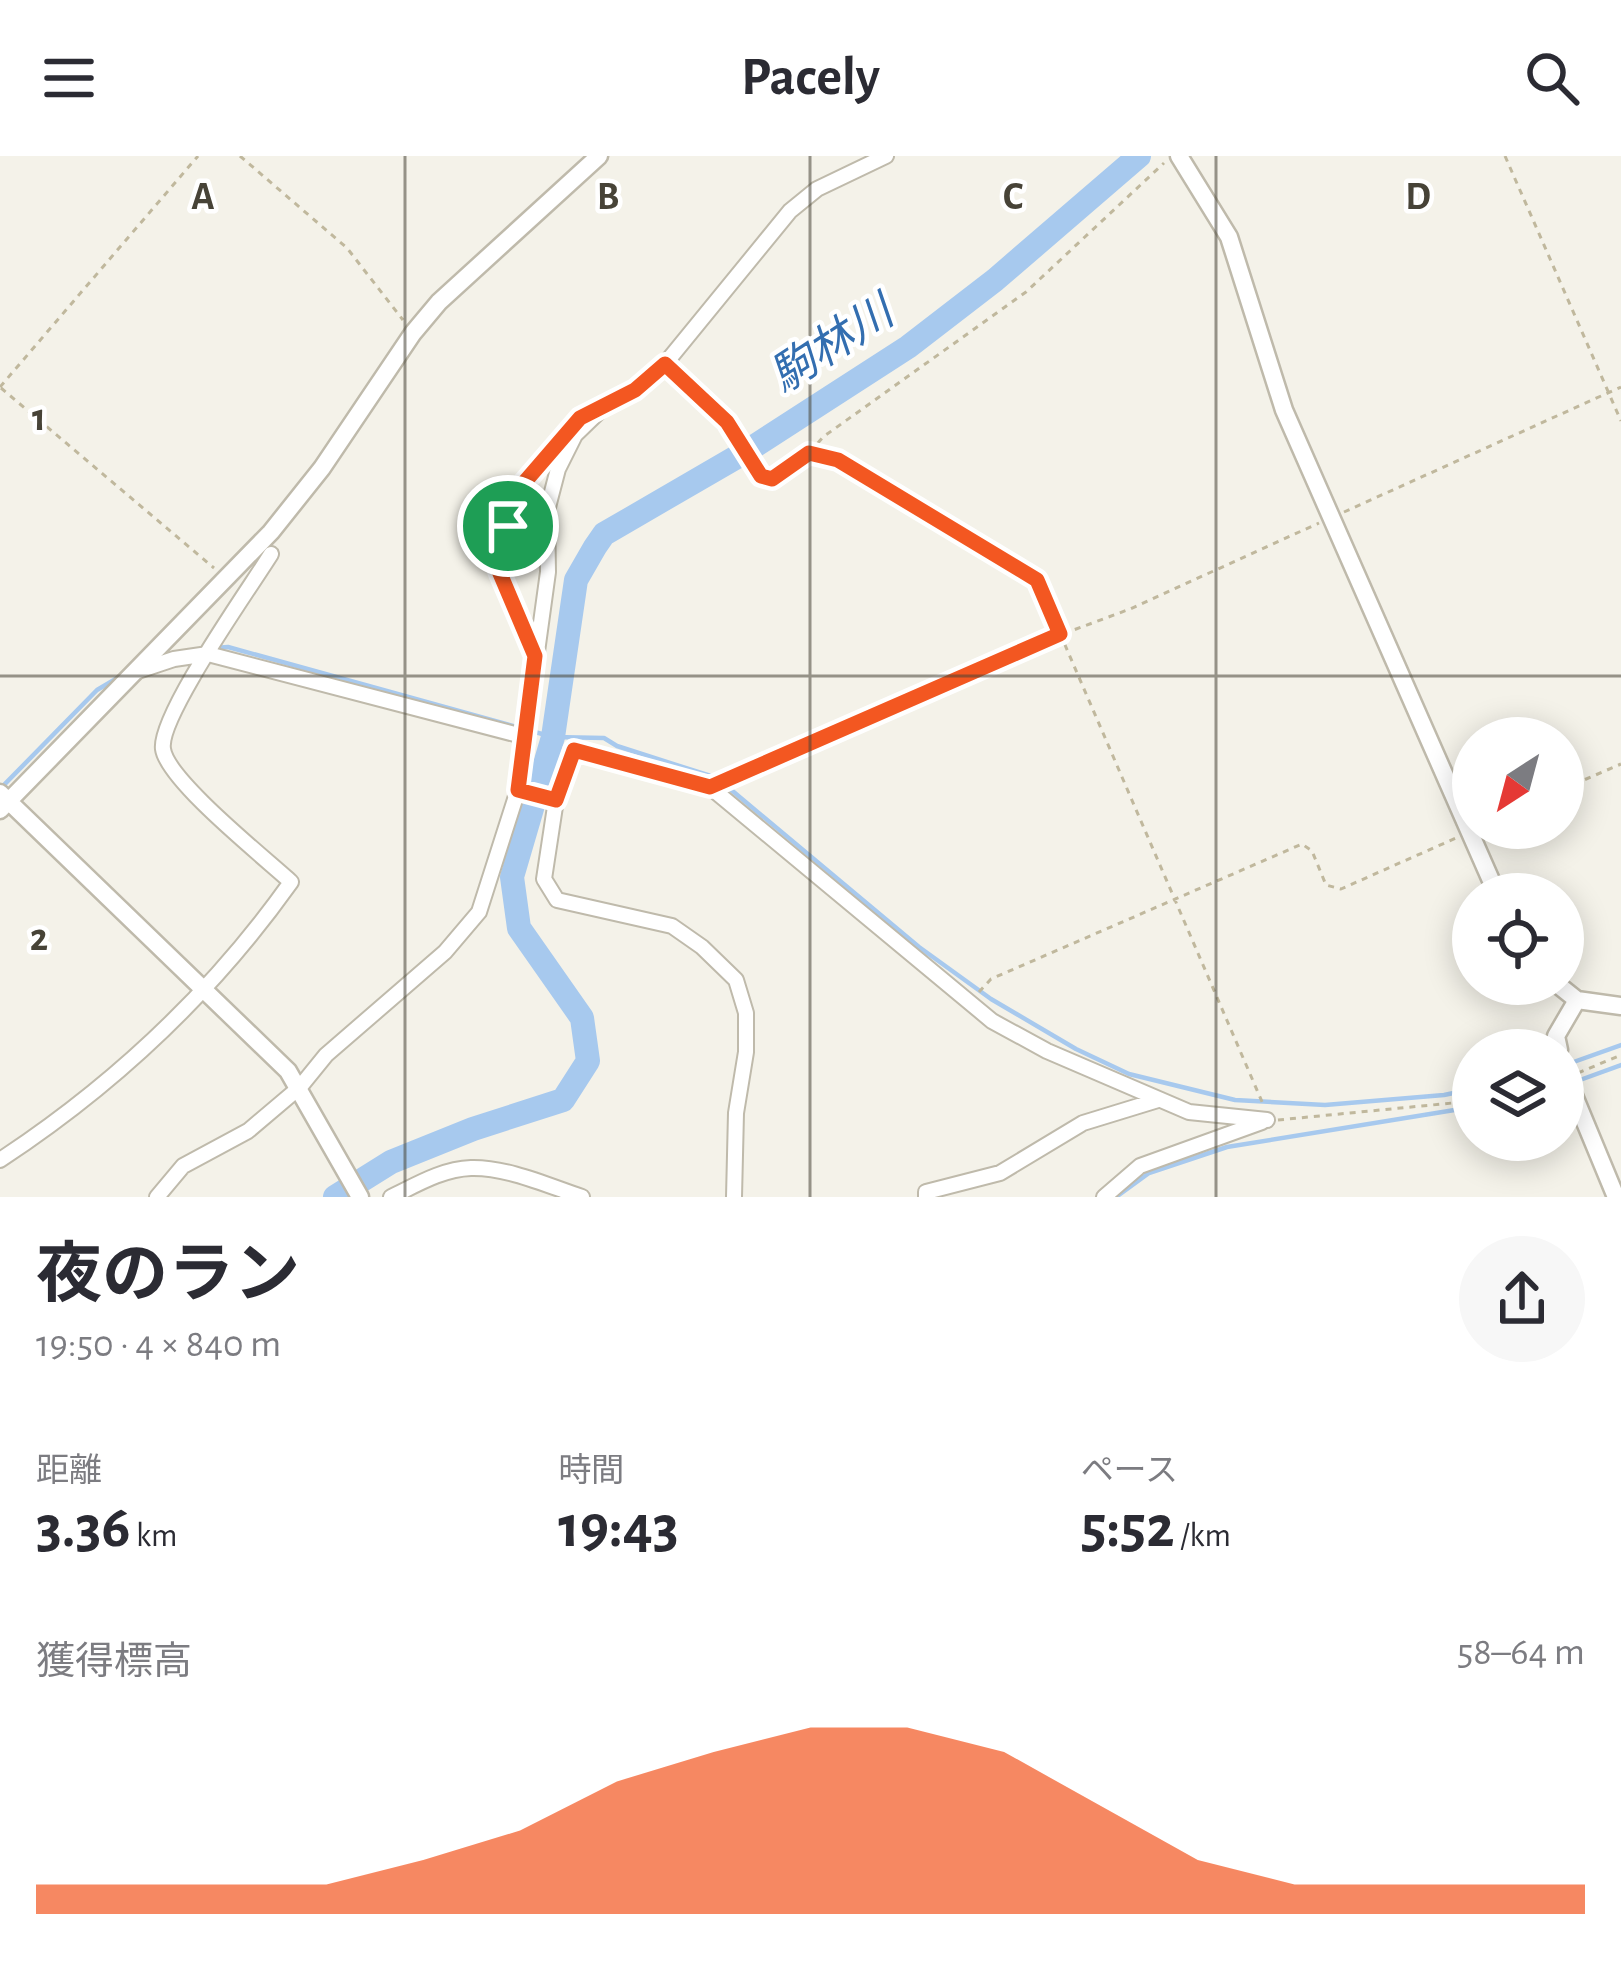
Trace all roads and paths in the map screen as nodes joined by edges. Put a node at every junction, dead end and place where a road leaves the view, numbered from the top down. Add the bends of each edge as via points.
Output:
1 (198, 156) edge
2 (240, 156) edge
3 (599, 156) edge
4 (1176, 156) edge
5 (1505, 156) edge
6 (881, 157) edge
7 (412, 333) junction
8 (665, 364) junction
9 (0, 387) edge
10 (1621, 387) edge
11 (1608, 393) junction
12 (606, 405) junction
13 (1621, 421) edge
14 (741, 440) joint
15 (809, 453) junction
16 (1334, 517) junction
17 (271, 554) dead end
18 (225, 578) junction
19 (210, 596) junction
20 (226, 625) junction
21 (1060, 634) junction
22 (208, 655) junction
23 (535, 656) junction
24 (138, 671) junction
25 (526, 737) junction
26 (1621, 764) edge
27 (1584, 780) edge
28 (710, 787) junction
29 (518, 790) junction
30 (1452, 790) edge
31 (556, 800) junction
32 (3, 802) edge
33 (1452, 838) edge
34 (1176, 901) junction
35 (205, 991) junction
36 (975, 996) dead end
37 (1584, 1001) edge
38 (1621, 1006) edge
39 (1621, 1055) edge
40 (1584, 1067) edge
41 (300, 1087) junction
42 (1158, 1100) junction
43 (1452, 1104) edge
44 (1267, 1120) junction
45 (1584, 1121) edge
46 (0, 1160) edge
47 (157, 1197) edge
48 (360, 1197) edge
49 (391, 1197) edge
50 (582, 1197) edge
51 (734, 1197) edge
52 (926, 1197) edge
53 (1104, 1197) edge
54 (1616, 1197) edge

1 - 9 path
2 - 7 path via 347,248
3 - 7 street
4 - 15 path via 1026,292
4 - 16 street via 1229,238 1284,410
5 - 11 path
6 - 8 street via 790,211
7 - 18 street via 322,468
8 - 12 street
8 - 14 street
9 - 18 path
10 - 11 path
11 - 13 path
11 - 16 path
12 - 23 street via 575,435 558,469
12 - 23 street via 580,418 523,484 508,526 499,571
14 - 15 path via 761,476 772,479
15 - 21 path via 838,460 1037,580
16 - 21 path
16 - 30 street
17 - 20 street
18 - 19 street
19 - 20 street
19 - 24 street
20 - 22 street
21 - 28 path
21 - 34 path
22 - 24 street
22 - 25 street
22 - 35 street via 171,715 162,746 168,763 291,882
23 - 25 street
24 - 32 street
25 - 29 street
26 - 27 path
28 - 31 street via 574,750
28 - 42 street via 992,1021
29 - 31 street
29 - 41 street via 478,912
31 - 51 street via 544,879 557,900 672,926 736,980 746,1052
32 - 35 street
33 - 34 path via 1341,890 1326,885 1302,844
34 - 36 path via 984,985
34 - 44 path
35 - 41 street
35 - 46 street via 86,1098
37 - 38 street
39 - 40 path
41 - 47 street via 248,1132 183,1166
41 - 48 street
42 - 44 street via 1189,1112
42 - 52 street via 1083,1123 1000,1173
43 - 44 path
44 - 53 street via 1140,1166
45 - 54 street
49 - 50 street via 437,1174 472,1168

